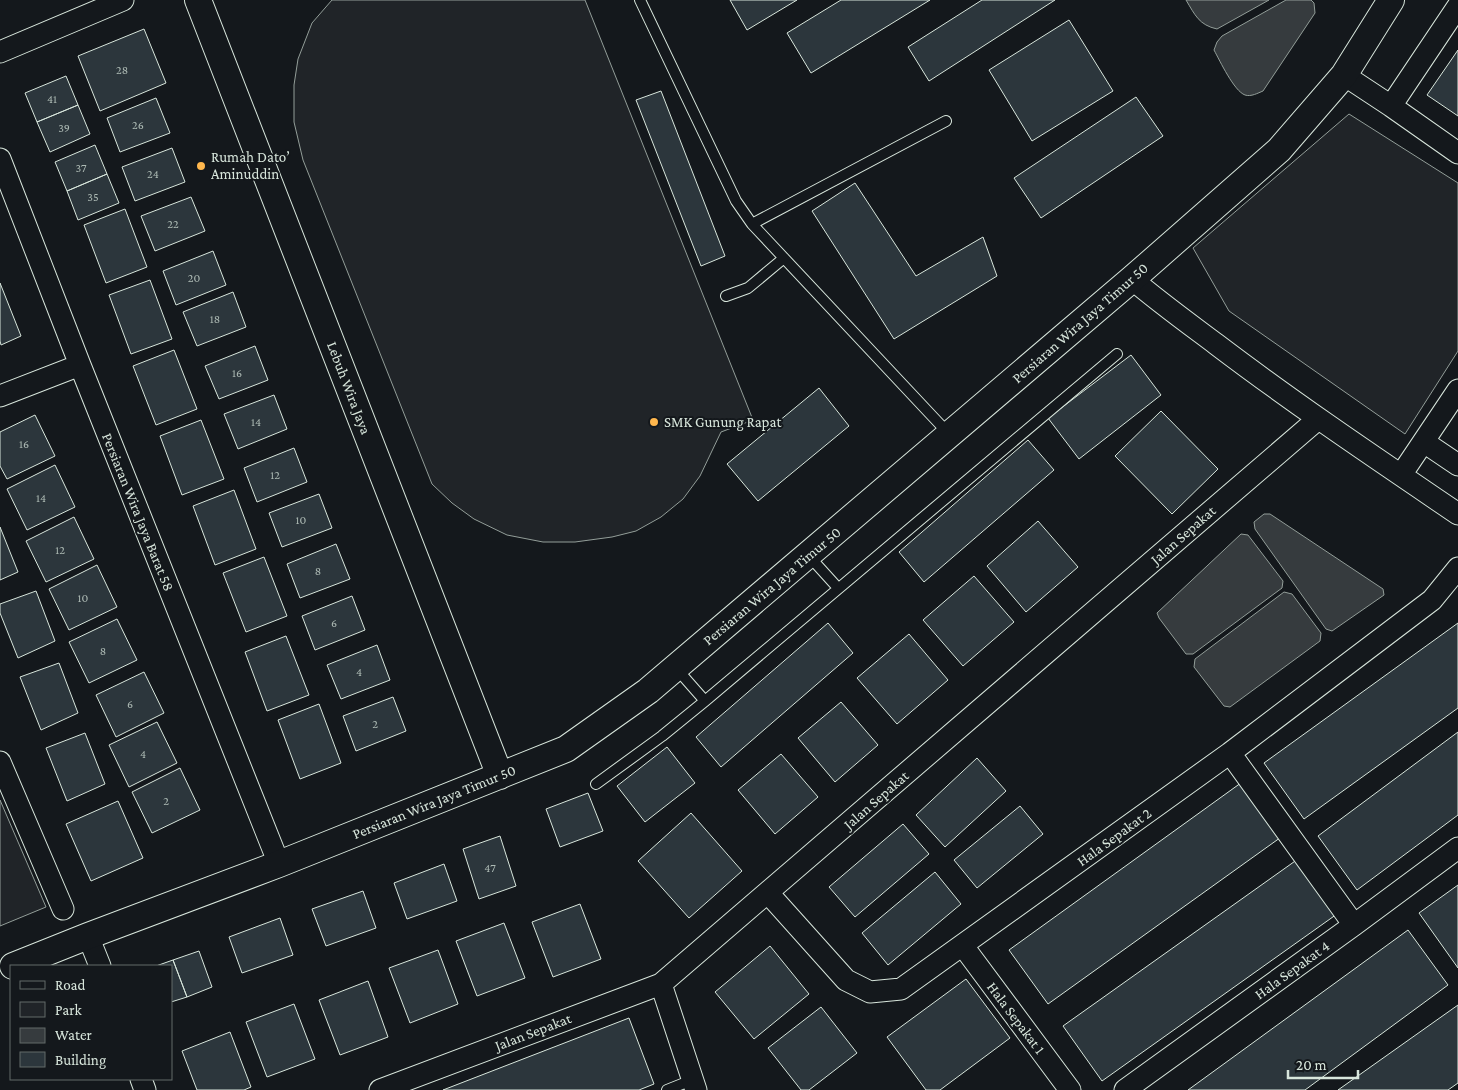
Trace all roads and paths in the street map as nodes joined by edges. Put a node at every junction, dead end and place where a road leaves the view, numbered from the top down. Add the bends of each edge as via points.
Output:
1 (123, 0) edge
2 (198, 0) edge
3 (640, 0) edge
4 (1391, 0) edge
5 (1458, 6) edge
6 (0, 52) edge
7 (1344, 75) junction
8 (1391, 106) junction
9 (946, 121) dead end
10 (1458, 153) edge
11 (1, 164) edge
12 (752, 224) junction
13 (784, 258) junction
14 (1132, 279) junction
15 (726, 296) dead end
16 (1118, 354) dead end
17 (80, 365) junction
18 (1458, 390) edge
19 (0, 396) edge
20 (1318, 419) junction
21 (950, 435) junction
22 (1424, 442) junction
23 (1458, 464) edge
24 (1401, 475) junction
25 (1458, 514) edge
26 (808, 555) junction
27 (1458, 568) edge
28 (838, 588) junction
29 (675, 668) junction
30 (705, 701) junction
31 (1230, 753) junction
32 (0, 762) edge
33 (500, 776) junction
34 (596, 784) dead end
35 (1458, 848) edge
36 (279, 864) junction
37 (768, 893) junction
38 (63, 909) dead end
39 (1354, 925) junction
40 (88, 936) junction
41 (962, 946) junction
42 (17, 965) edge
43 (100, 965) edge
44 (661, 984) junction
45 (694, 1085) edge
46 (380, 1090) edge
47 (667, 1090) edge
48 (1070, 1090) edge
49 (1125, 1090) edge

1 - 6 street
2 - 33 street, Lebuh Wira Jaya
3 - 12 lane via 736,201
4 - 7 street, Persiaran Wira Jaya Timur 50
5 - 8 street
7 - 8 street
7 - 14 street, Persiaran Wira Jaya Timur 50 via 1279,150
8 - 10 street
9 - 12 lane
11 - 17 street, Persiaran Wira Jaya Barat 58
12 - 13 lane
13 - 15 lane via 748,288
13 - 21 lane
14 - 20 street
14 - 21 street, Persiaran Wira Jaya Timur 50
16 - 28 lane
17 - 19 street
17 - 36 street, Persiaran Wira Jaya Barat 58
18 - 22 street
20 - 24 street
20 - 37 street, Jalan Sepakat
21 - 26 street, Persiaran Wira Jaya Timur 50
22 - 23 street
22 - 24 street
24 - 25 street
26 - 28 lane
26 - 29 street, Persiaran Wira Jaya Timur 50
27 - 31 street, Hala Sepakat 2 via 1432,600
28 - 30 lane
29 - 30 lane
29 - 33 street, Persiaran Wira Jaya Timur 50 via 566,749
30 - 34 lane
31 - 39 street
31 - 41 street, Hala Sepakat 2
32 - 38 street
33 - 36 street, Persiaran Wira Jaya Timur 50
35 - 39 street, Hala Sepakat 4
36 - 40 street, Persiaran Wira Jaya Timur 50
37 - 41 street, Hala Sepakat 2 via 846,980 870,992 901,990
37 - 44 street, Jalan Sepakat
39 - 49 street, Hala Sepakat 4
40 - 42 street, Persiaran Wira Jaya Timur 50
40 - 43 street
41 - 48 street, Hala Sepakat 1
44 - 45 street
44 - 46 street, Jalan Sepakat
45 - 47 lane

